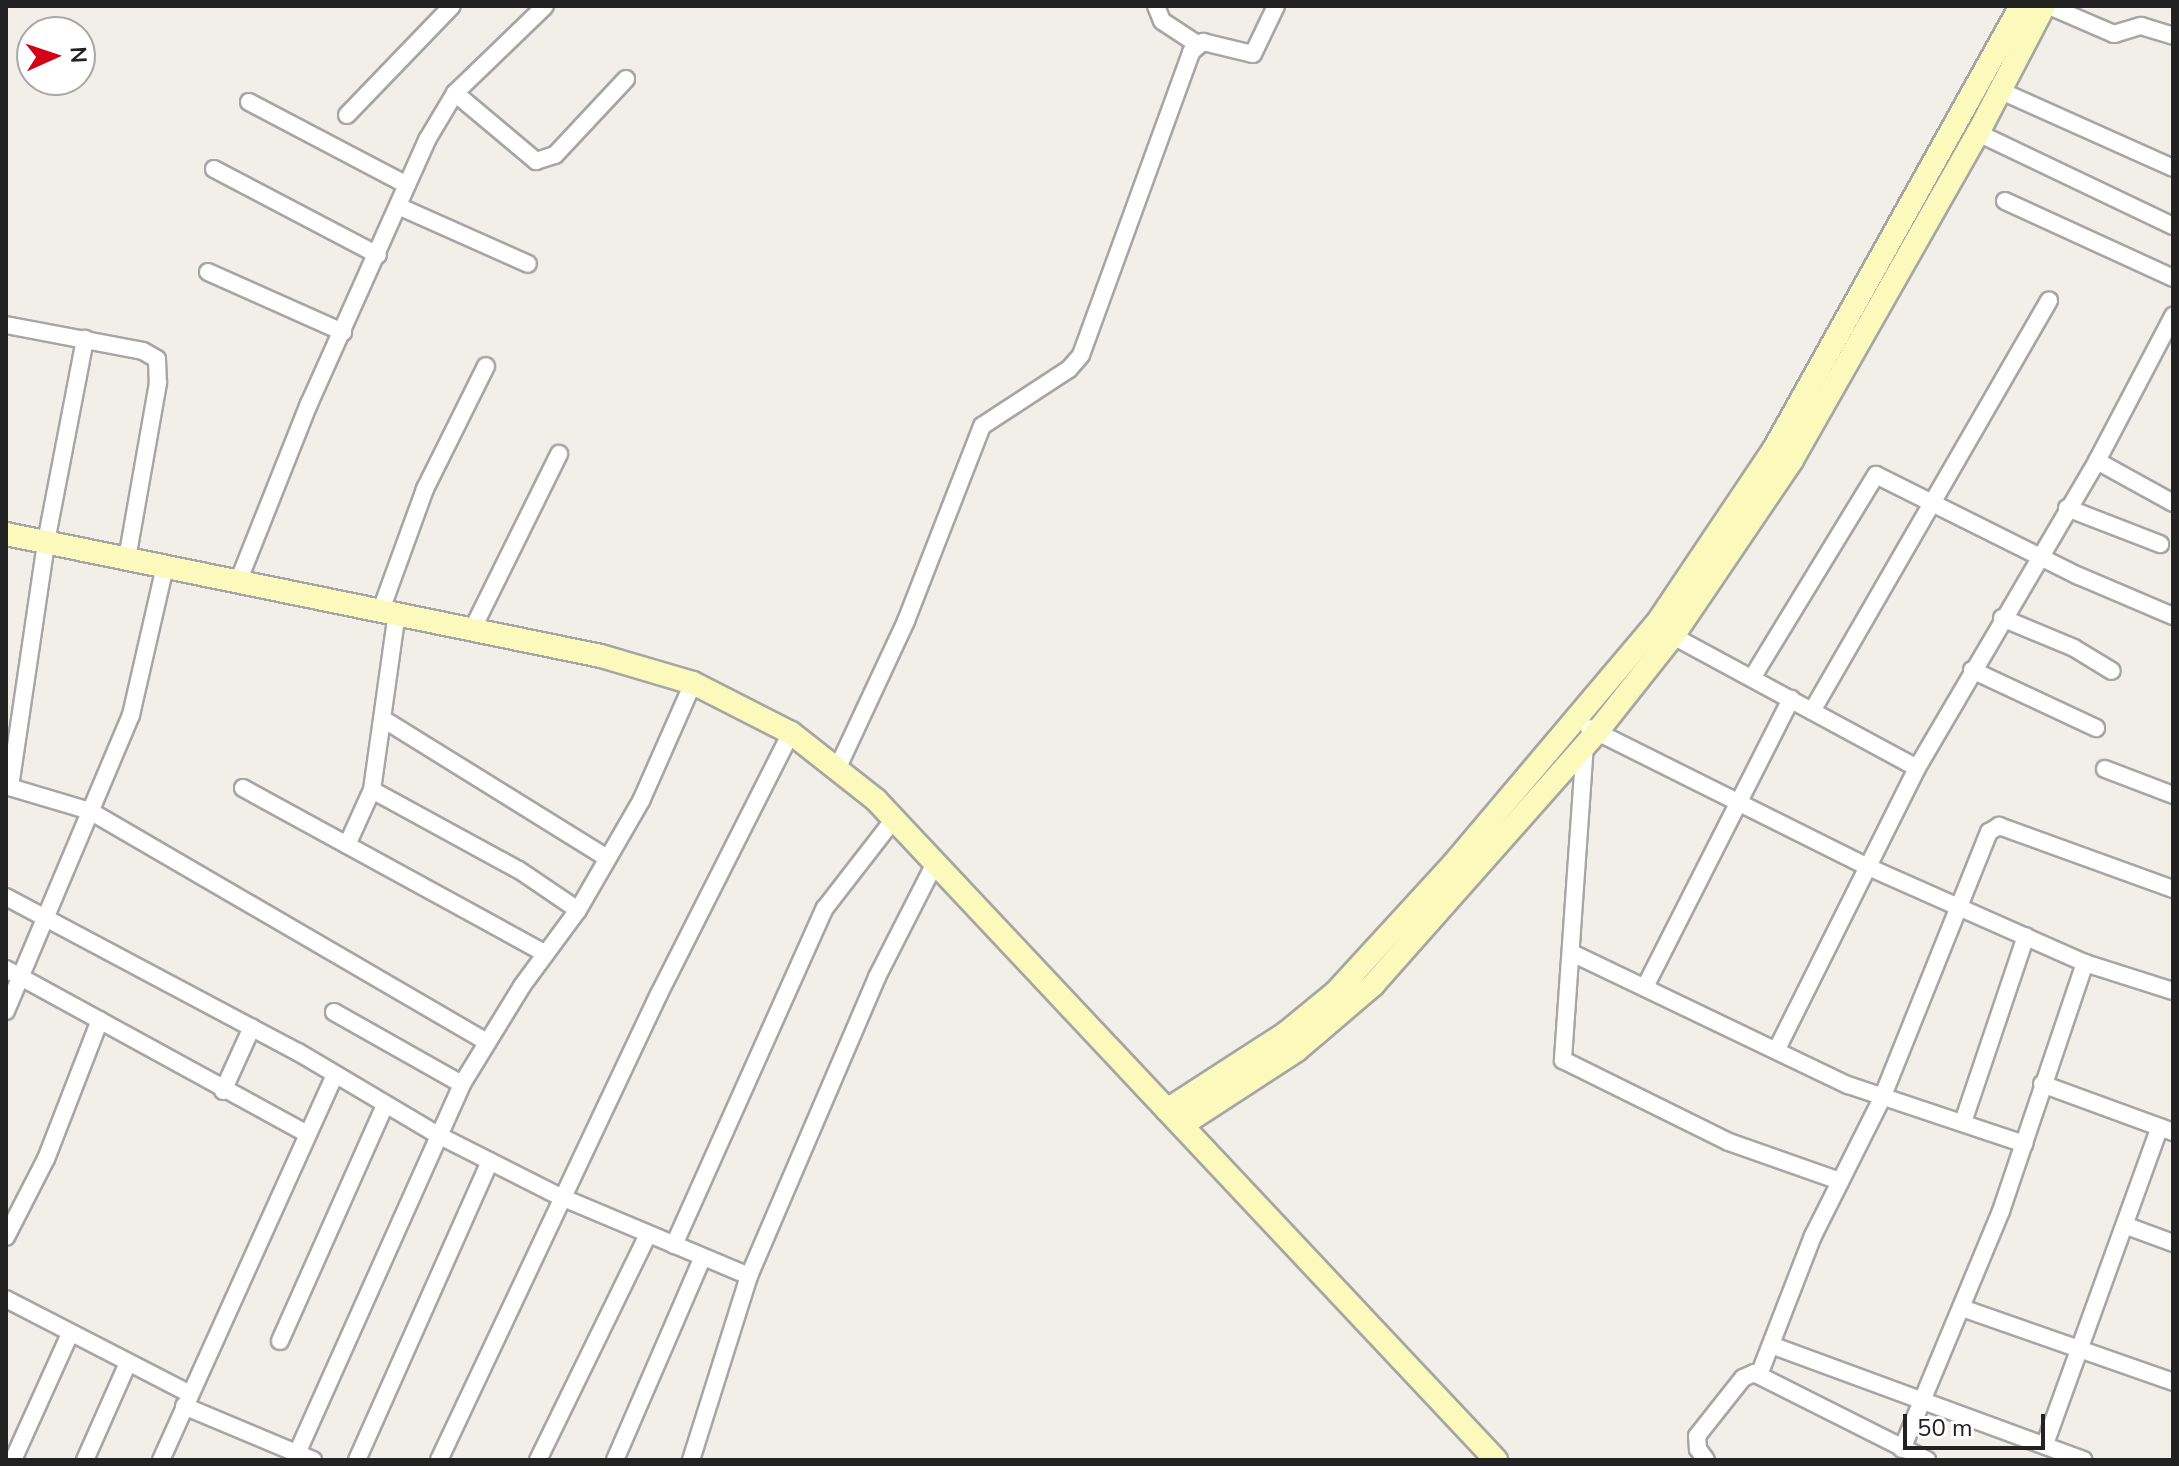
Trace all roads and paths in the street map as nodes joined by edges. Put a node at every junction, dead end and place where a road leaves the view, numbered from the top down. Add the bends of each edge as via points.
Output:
1 (452, 6) edge
2 (545, 6) edge
3 (1156, 6) edge
4 (1276, 6) edge
5 (2021, 6) edge
6 (2047, 6) edge
7 (2173, 36) edge
8 (1197, 44) junction
9 (626, 79) dead end
10 (2001, 91) junction
11 (455, 93) junction
12 (249, 102) dead end
13 (347, 115) dead end
14 (1978, 133) junction
15 (2173, 168) edge
16 (214, 169) dead end
17 (405, 184) junction
18 (2005, 201) dead end
19 (398, 206) junction
20 (2173, 226) edge
21 (378, 255) junction
22 (528, 264) dead end
23 (208, 272) dead end
24 (2173, 278) edge
25 (2049, 300) dead end
26 (2173, 316) edge
27 (6, 325) edge
28 (343, 332) junction
29 (85, 339) junction
30 (486, 366) dead end
31 (559, 454) dead end
32 (2097, 461) junction
33 (1929, 503) junction
34 (2173, 503) edge
35 (2067, 508) junction
36 (6, 534) edge
37 (46, 542) junction
38 (2160, 544) dead end
39 (2040, 556) junction
40 (127, 558) junction
41 (165, 567) junction
42 (238, 582) junction
43 (389, 611) junction
44 (2173, 616) edge
45 (2002, 618) junction
46 (474, 626) junction
47 (1673, 636) junction
48 (1972, 670) junction
49 (2112, 671) dead end
50 (1752, 678) junction
51 (693, 683) junction
52 (1791, 699) junction
53 (1812, 711) junction
54 (383, 719) junction
55 (1574, 719) junction
56 (2096, 728) dead end
57 (791, 733) junction
58 (1591, 739) junction
59 (838, 767) junction
60 (1917, 768) junction
61 (2105, 769) dead end
62 (8, 787) edge
63 (243, 788) dead end
64 (372, 790) junction
65 (2173, 795) edge
66 (1736, 803) junction
67 (90, 811) junction
68 (894, 819) junction
69 (347, 845) junction
70 (607, 858) junction
71 (935, 863) junction
72 (1866, 866) junction
73 (2173, 889) edge
74 (6, 897) edge
75 (1957, 906) junction
76 (578, 910) junction
77 (45, 916) junction
78 (2026, 936) junction
79 (546, 954) junction
80 (1574, 954) junction
81 (2085, 963) junction
82 (12, 973) edge
83 (1646, 985) junction
84 (2173, 991) edge
85 (6, 1011) edge
86 (334, 1012) dead end
87 (100, 1020) junction
88 (252, 1027) junction
89 (487, 1042) junction
90 (1777, 1049) junction
91 (335, 1074) junction
92 (462, 1084) junction
93 (2042, 1084) junction
94 (223, 1091) junction
95 (1882, 1098) junction
96 (385, 1105) junction
97 (1174, 1118) junction
98 (1963, 1122) junction
99 (2166, 1129) edge
100 (307, 1134) junction
101 (438, 1135) junction
102 (2024, 1144) junction
103 (490, 1161) junction
104 (1840, 1181) junction
105 (561, 1197) junction
106 (2127, 1226) junction
107 (648, 1234) junction
108 (6, 1237) edge
109 (2173, 1243) edge
110 (674, 1245) junction
111 (703, 1257) junction
112 (749, 1276) junction
113 (6, 1299) edge
114 (1962, 1308) junction
115 (70, 1334) junction
116 (280, 1341) dead end
117 (1771, 1345) junction
118 (2083, 1349) junction
119 (128, 1363) junction
120 (1759, 1375) junction
121 (2173, 1382) edge
122 (187, 1400) junction
123 (1922, 1404) junction
124 (2045, 1444) junction
125 (1902, 1449) junction
126 (296, 1456) edge
127 (13, 1460) edge
128 (85, 1460) edge
129 (161, 1460) edge
130 (313, 1460) edge
131 (357, 1460) edge
132 (439, 1460) edge
133 (538, 1460) edge
134 (615, 1460) edge
135 (691, 1460) edge
136 (1496, 1460) edge
137 (1706, 1460) edge
138 (1927, 1460) edge
139 (2084, 1460) edge

1 - 13 street
2 - 11 street
3 - 8 street via 1162,21
4 - 8 street via 1253,54 1212,42
5 - 55 street via 1774,449 1657,623
6 - 7 street via 2114,34 2141,26
6 - 10 street
8 - 59 street via 1081,355 1069,369 982,426 906,621
9 - 11 street via 555,155 536,161
10 - 14 street
10 - 15 street
11 - 17 street
12 - 17 street
14 - 20 street
14 - 47 street via 1792,460
16 - 21 street
17 - 19 street
18 - 24 street
19 - 21 street
19 - 22 street
21 - 28 street
23 - 28 street
25 - 33 street
26 - 32 street
27 - 29 street
28 - 42 street
29 - 37 street
29 - 40 street via 143,351 157,359 159,369
30 - 43 street via 425,489
31 - 46 street
32 - 34 street
32 - 35 street
33 - 39 street
33 - 50 street via 1882,476 1871,477
33 - 53 street
35 - 38 street
35 - 39 street
36 - 37 street
37 - 40 street
37 - 62 street
39 - 44 street
39 - 45 street
40 - 41 street
41 - 42 street
41 - 67 street via 142,685
42 - 43 street
43 - 46 street
43 - 54 street
45 - 48 street
45 - 49 street via 2074,648
46 - 51 street
47 - 50 street
47 - 58 street
48 - 56 street
48 - 60 street
50 - 52 street
51 - 57 street
51 - 70 street via 660,766
52 - 53 street
52 - 66 street
53 - 60 street
54 - 64 street
54 - 70 street
55 - 58 street
55 - 97 street via 1336,992
57 - 59 street
57 - 105 street
58 - 66 street
58 - 80 street
58 - 97 street via 1350,1008 1297,1050
59 - 68 street
60 - 72 street
61 - 65 street
62 - 67 street
63 - 69 street
64 - 69 street
64 - 76 street via 519,870
66 - 72 street
66 - 83 street
67 - 77 street
67 - 89 street
68 - 71 street
68 - 110 street via 825,908
69 - 79 street
70 - 76 street
71 - 97 street
71 - 112 street via 877,977
72 - 75 street
72 - 90 street
73 - 75 street via 1999,826 1989,832
74 - 77 street
75 - 78 street
75 - 95 street
76 - 79 street
77 - 82 street
77 - 88 street
78 - 81 street
78 - 98 street
79 - 89 street
80 - 83 street
80 - 104 street via 1561,1046 1569,1067 1729,1142
81 - 84 street
81 - 93 street
82 - 85 street
82 - 87 street
83 - 90 street
86 - 92 street
87 - 94 street
87 - 108 street via 46,1159
88 - 91 street
88 - 94 street
89 - 92 street
90 - 95 street
91 - 96 street
91 - 100 street
92 - 101 street
93 - 99 street
93 - 102 street
94 - 100 street
95 - 98 street
95 - 104 street
96 - 101 street
96 - 116 street
97 - 136 street
98 - 102 street
99 - 106 street
100 - 122 street
101 - 103 street
101 - 126 street
102 - 114 street
103 - 105 street
103 - 131 street
104 - 117 street
105 - 107 street
105 - 132 street
106 - 109 street
106 - 118 street
107 - 110 street
107 - 133 street
110 - 111 street
111 - 112 street
111 - 134 street
112 - 135 street
113 - 115 street
114 - 118 street
114 - 123 street
115 - 119 street
115 - 127 street
117 - 120 street
117 - 123 street
118 - 121 street
118 - 124 street
119 - 122 street
119 - 128 street
120 - 125 street
120 - 137 street via 1743,1378 1697,1436
122 - 126 street
122 - 129 street
123 - 124 street
123 - 125 street
124 - 139 street
125 - 138 street
126 - 130 street

